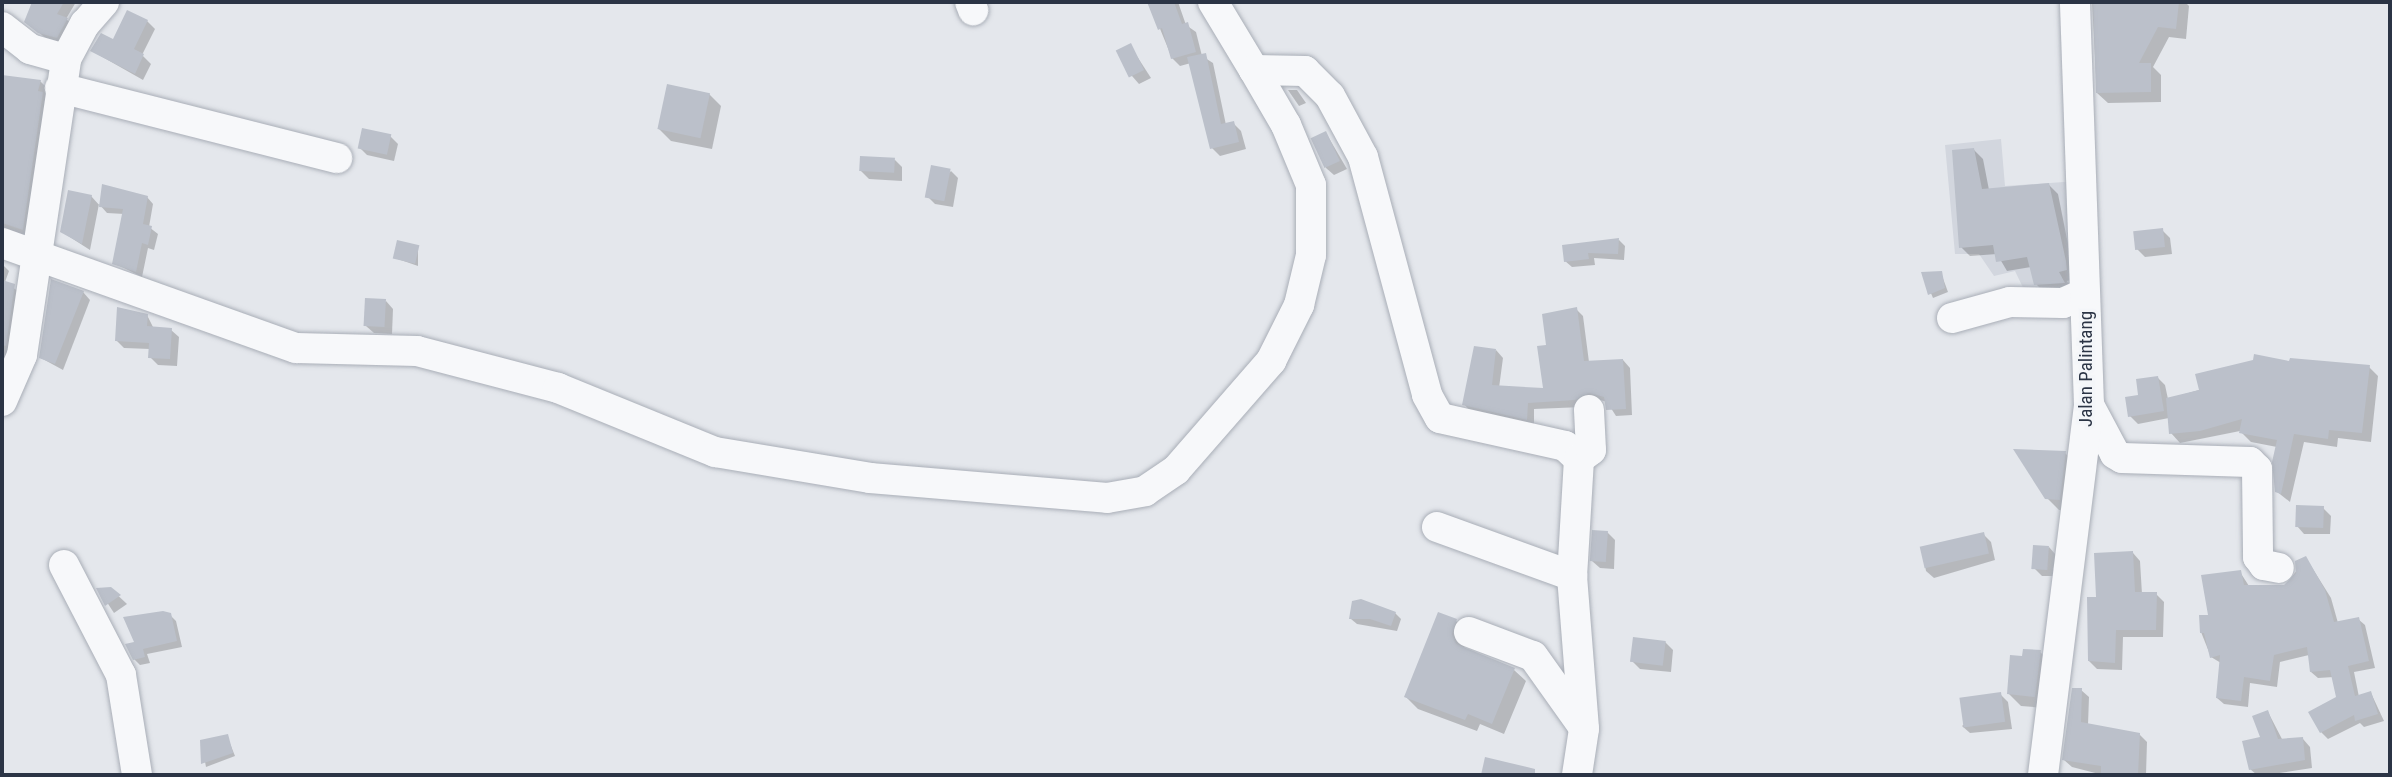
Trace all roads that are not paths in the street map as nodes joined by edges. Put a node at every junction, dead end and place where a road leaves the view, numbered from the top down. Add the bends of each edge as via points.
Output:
1 (104, 2) edge
2 (1213, 2) edge
3 (2075, 2) edge
4 (2, 27) edge
5 (1254, 70) junction
6 (63, 74) junction
7 (337, 158) dead end
8 (2, 243) edge
9 (37, 254) junction
10 (2085, 293) junction
11 (1952, 318) dead end
12 (2, 401) edge
13 (2089, 405) junction
14 (1589, 410) dead end
15 (1579, 459) junction
16 (1437, 527) dead end
17 (64, 565) dead end
18 (2279, 568) dead end
19 (1572, 576) junction
20 (1469, 632) dead end
21 (1584, 729) junction
22 (137, 775) edge
23 (1577, 775) edge
24 (2043, 775) edge

1 - 6 street via 85,24
2 - 5 street
3 - 10 street, Jalan Palintang
4 - 6 street
5 - 9 street via 1286,125 1311,185 1311,255 1299,305 1271,361 1176,470 1145,491 1107,498 870,478 715,453 558,388 417,351 296,348
5 - 15 street via 1313,74 1350,132 1375,195 1427,395 1440,418 1566,446
6 - 7 street
6 - 9 street
8 - 9 street
9 - 12 street via 22,355
10 - 11 street via 2063,303 2011,302
10 - 13 street, Jalan Palintang
13 - 18 street via 2115,454 2122,458 2250,462 2256,469 2258,556 2264,565
13 - 24 street, Jalan Palintang
14 - 15 street via 1591,450
15 - 19 street
16 - 19 street
17 - 22 street via 121,675
19 - 21 street
20 - 21 street via 1533,656
21 - 23 street

